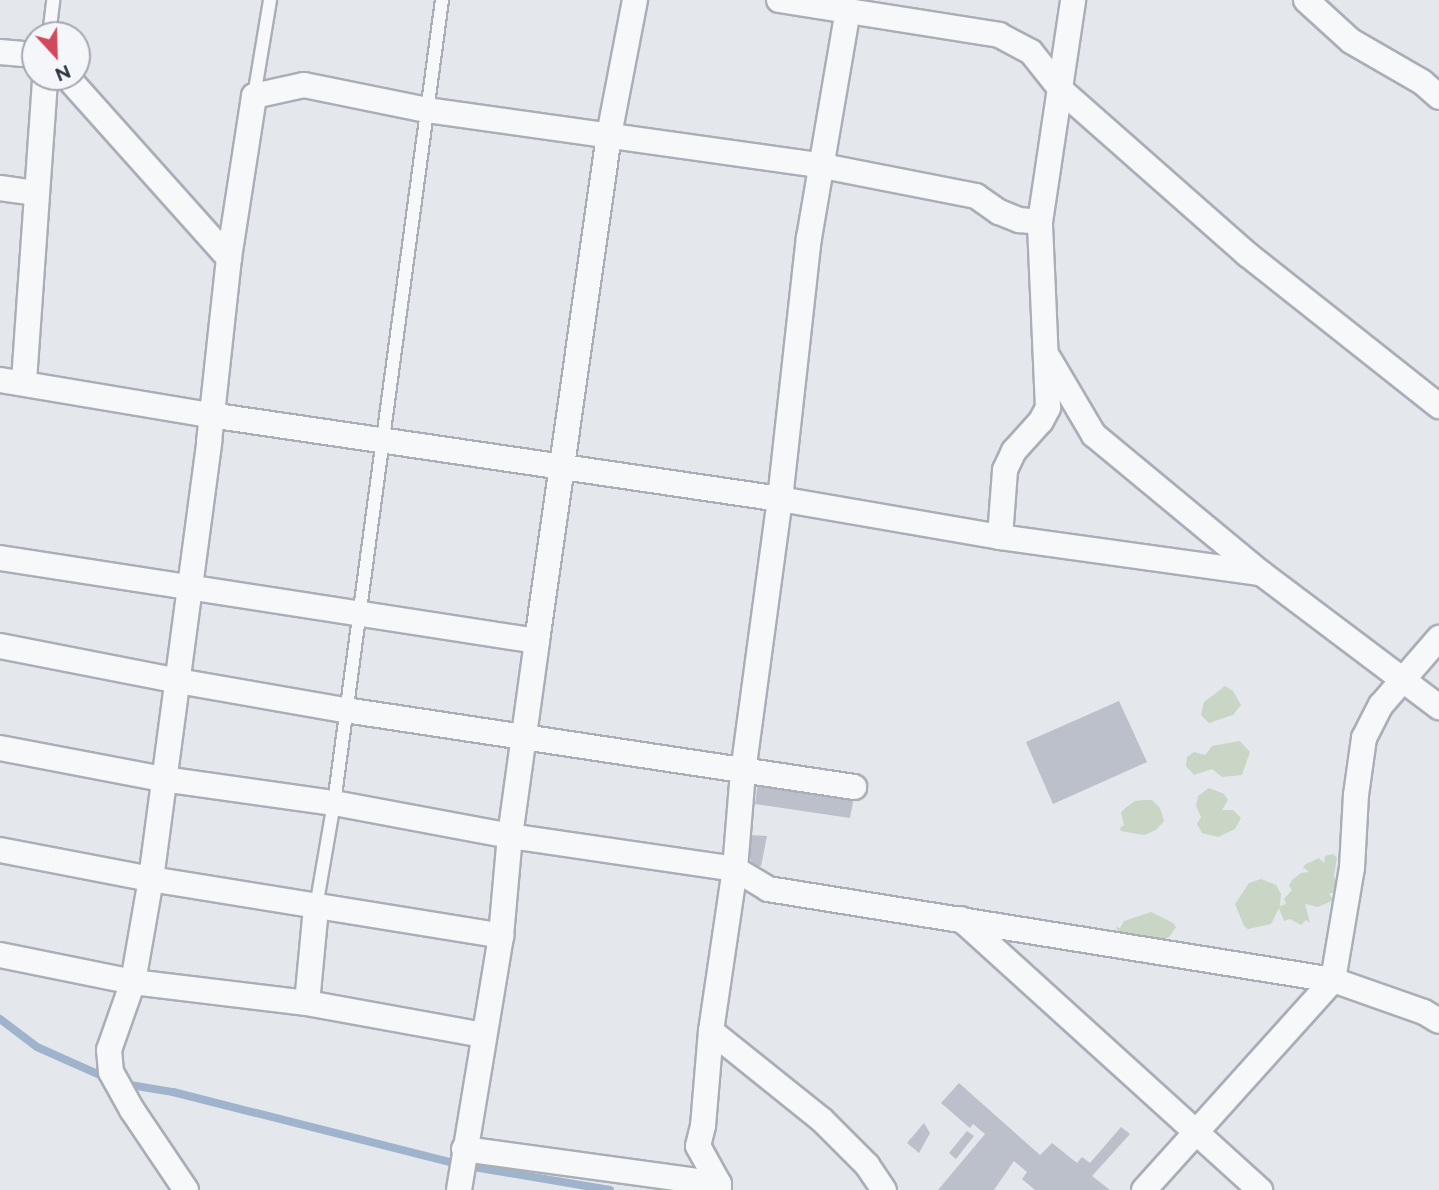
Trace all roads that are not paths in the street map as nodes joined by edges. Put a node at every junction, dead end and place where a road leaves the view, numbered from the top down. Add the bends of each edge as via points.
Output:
1 (53, 0) edge
2 (270, 0) edge
3 (442, 0) edge
4 (635, 0) edge
5 (779, 0) edge
6 (1073, 0) edge
7 (1306, 0) edge
8 (848, 11) junction
9 (51, 21) edge
10 (0, 52) edge
11 (21, 54) edge
12 (45, 91) edge
13 (80, 91) edge
14 (1062, 91) junction
15 (254, 96) junction
16 (1439, 97) edge
17 (427, 110) junction
18 (609, 135) junction
19 (823, 166) junction
20 (0, 188) edge
21 (35, 193) junction
22 (1040, 222) junction
23 (229, 258) junction
24 (1046, 355) junction
25 (6, 382) edge
26 (1439, 406) edge
27 (210, 415) junction
28 (384, 441) junction
29 (563, 467) junction
30 (779, 499) junction
31 (1000, 537) junction
32 (0, 558) edge
33 (1261, 573) junction
34 (187, 587) junction
35 (359, 615) junction
36 (1439, 638) edge
37 (537, 640) junction
38 (0, 646) edge
39 (1402, 678) junction
40 (178, 681) junction
41 (1439, 707) edge
42 (345, 710) junction
43 (526, 738) junction
44 (0, 748) edge
45 (743, 772) junction
46 (163, 779) junction
47 (854, 787) dead end
48 (334, 803) junction
49 (510, 836) junction
50 (0, 850) edge
51 (735, 869) junction
52 (151, 879) junction
53 (316, 907) junction
54 (961, 919) junction
55 (501, 936) junction
56 (0, 956) edge
57 (1333, 980) junction
58 (134, 982) junction
59 (307, 1003) junction
60 (1439, 1021) edge
61 (711, 1031) junction
62 (483, 1035) junction
63 (1195, 1135) junction
64 (464, 1149) junction
65 (719, 1187) edge
66 (186, 1190) edge
67 (459, 1190) edge
68 (884, 1190) edge
69 (1144, 1190) edge
70 (1260, 1190) edge

1 - 9 lane
2 - 15 lane
3 - 17 lane
4 - 18 street
5 - 8 street
6 - 14 street
7 - 16 street via 1351,41 1422,82
8 - 14 street via 999,35 1031,52
8 - 19 street
10 - 11 street
12 - 21 street
13 - 23 street
14 - 22 street
14 - 26 street via 1247,254
15 - 17 street via 304,86
15 - 23 street
17 - 18 street
17 - 28 lane
18 - 19 street
18 - 29 street
19 - 22 street via 976,196 1009,216
19 - 30 street via 809,238
20 - 21 street
21 - 25 street
22 - 24 street
23 - 27 street
24 - 31 street via 1048,408 1005,470
24 - 33 street via 1094,435
25 - 27 street
27 - 28 street
27 - 34 street
28 - 29 street
28 - 35 lane
29 - 30 street
29 - 37 street
30 - 31 street
30 - 45 street
31 - 33 street
32 - 34 street
33 - 39 street
34 - 35 street
34 - 40 street
35 - 37 street
35 - 42 lane
36 - 39 street
37 - 43 street
38 - 40 street
39 - 41 street
39 - 57 street via 1364,738 1352,868
40 - 42 street
40 - 46 street
42 - 43 street
42 - 48 lane
43 - 45 street
43 - 49 street
44 - 46 street
45 - 47 street
45 - 51 street
46 - 48 street
46 - 52 street
48 - 49 street
48 - 53 lane
49 - 51 street
49 - 55 street
50 - 52 street
51 - 54 street via 768,889
51 - 61 street
52 - 53 street
52 - 58 street
53 - 55 street
53 - 59 street
54 - 57 street
54 - 63 street
55 - 62 street
56 - 58 street
57 - 60 street
57 - 63 street
58 - 59 street
58 - 66 street via 109,1050 111,1072
59 - 62 street
61 - 65 street via 698,1146
61 - 68 street via 822,1120 867,1165
62 - 64 street
63 - 69 street
63 - 70 street
64 - 65 street
64 - 67 street

